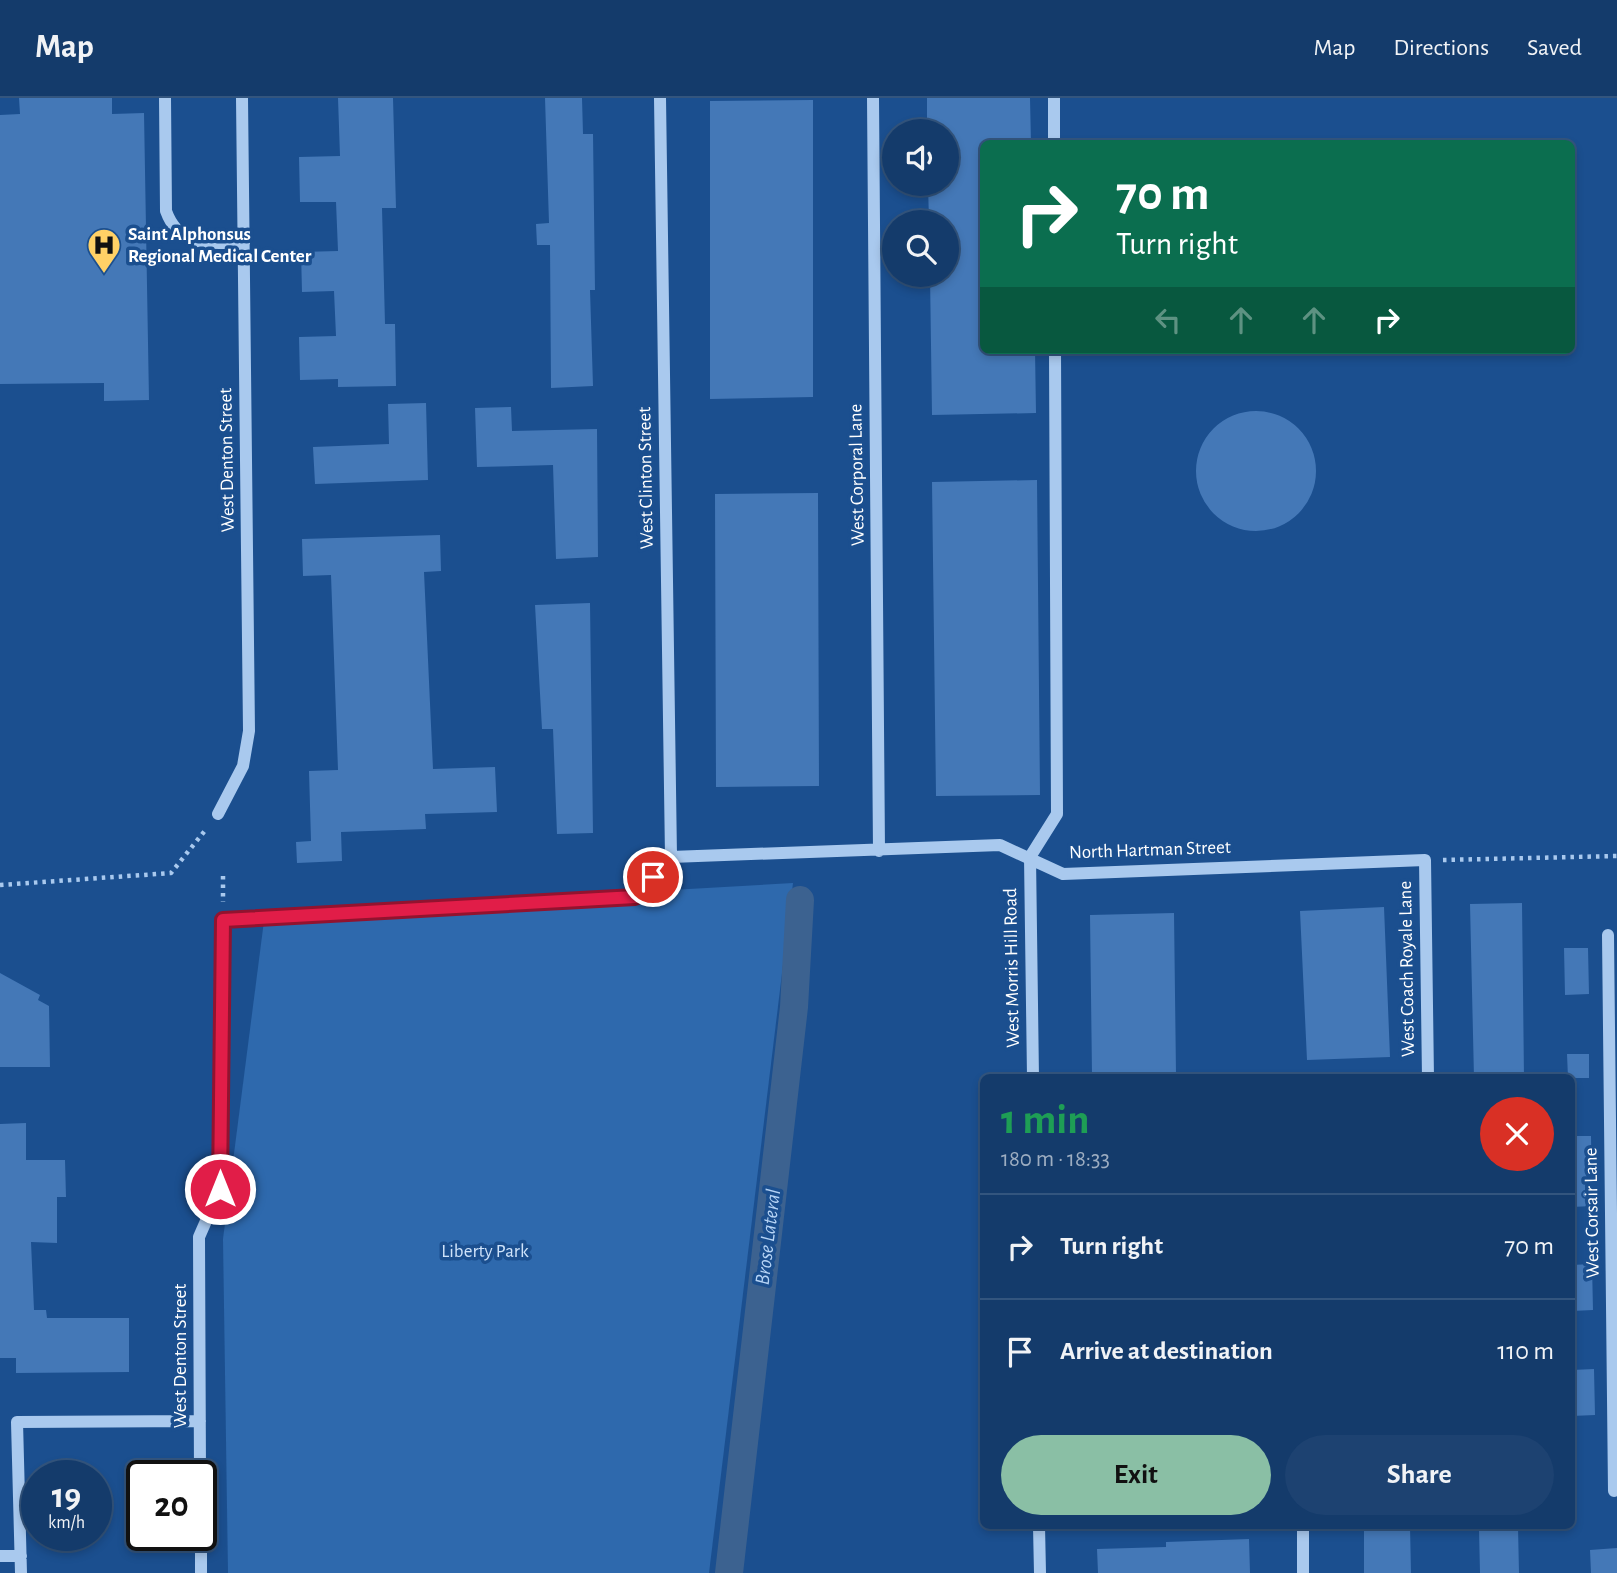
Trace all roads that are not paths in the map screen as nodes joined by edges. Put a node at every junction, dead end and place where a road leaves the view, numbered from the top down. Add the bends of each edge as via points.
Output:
1 (165, 98) edge
2 (242, 98) edge
3 (660, 98) edge
4 (873, 98) edge
5 (1054, 98) edge
6 (1054, 140) edge
7 (244, 243) junction
8 (1055, 354) edge
9 (218, 814) road end
10 (880, 851) junction
11 (1030, 856) junction
12 (671, 857) junction
13 (1425, 860) joint
14 (1608, 935) dead end
15 (1613, 1051) edge
16 (1033, 1074) edge
17 (1428, 1074) edge
18 (1615, 1349) edge
19 (200, 1421) junction
20 (200, 1460) edge
21 (1614, 1491) dead end
22 (1039, 1529) edge
23 (1303, 1529) edge
24 (201, 1551) edge
25 (0, 1556) edge
26 (21, 1556) junction
27 (21, 1573) edge
28 (201, 1573) edge
29 (1040, 1573) edge
30 (1303, 1573) edge

1 - 7 street via 166,211 172,228 189,240
2 - 7 street, West Denton Street
3 - 12 street, West Clinton Street
4 - 10 street, West Corporal Lane
5 - 6 street
7 - 9 street, West Denton Street via 249,731 243,766
8 - 11 street via 1057,814
10 - 11 street, North Hartman Street via 1000,845
10 - 12 street, North Hartman Street
11 - 13 street, North Hartman Street via 1063,874
11 - 16 street, West Morris Hill Road
12 - 19 street, West Denton Street via 635,897 223,920 220,1189 199,1237
13 - 17 street, West Coach Royale Lane
14 - 15 street, West Corsair Lane
15 - 18 street, West Corsair Lane
18 - 21 street, West Corsair Lane
19 - 20 street, West Denton Street
19 - 26 street via 18,1422
22 - 29 street
23 - 30 street
24 - 28 street
25 - 26 street
26 - 27 street

